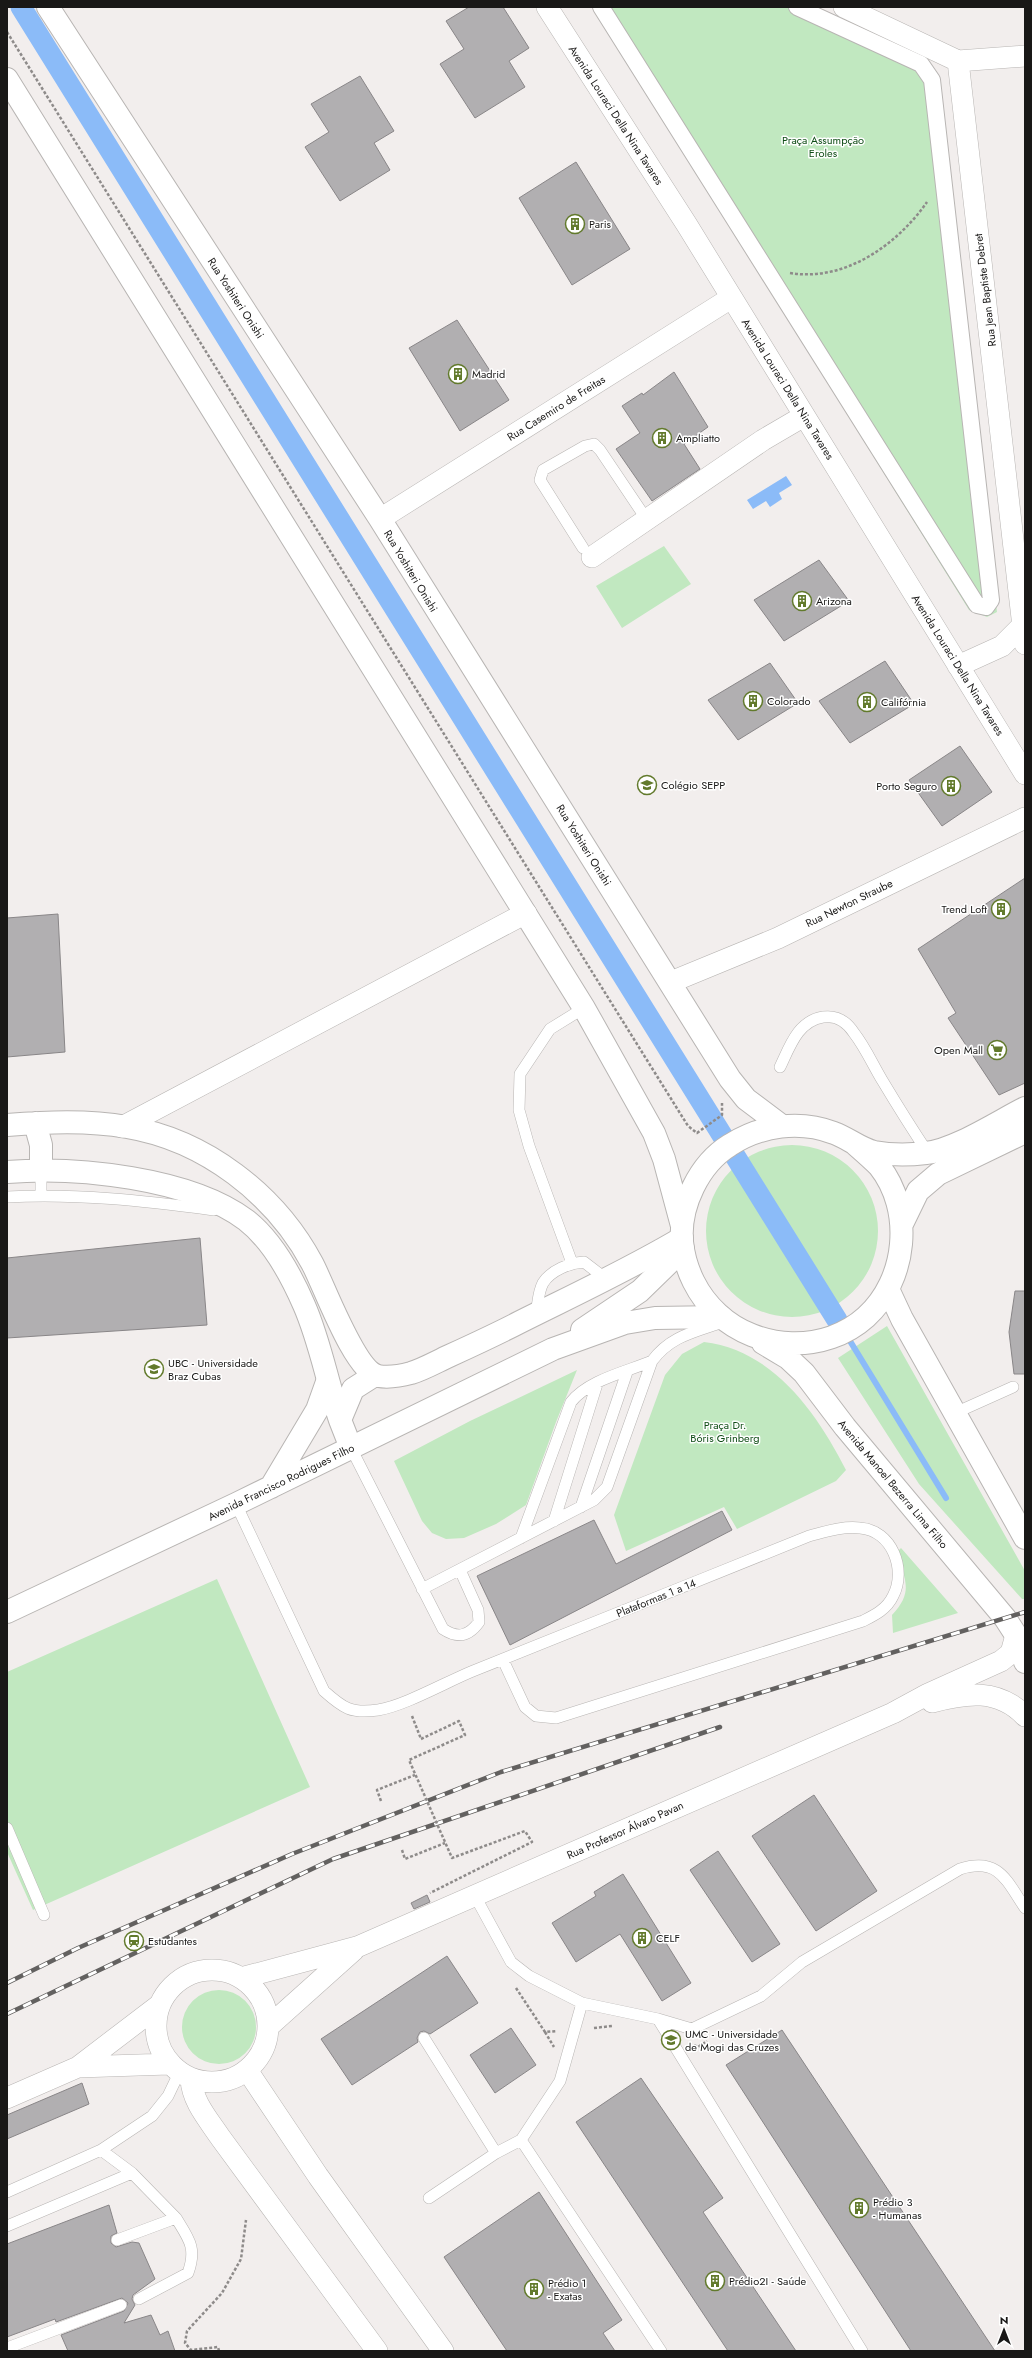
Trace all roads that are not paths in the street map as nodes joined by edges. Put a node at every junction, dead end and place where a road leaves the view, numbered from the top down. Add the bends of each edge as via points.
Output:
1 (48, 7) edge
2 (547, 7) edge
3 (601, 7) edge
4 (797, 7) edge
5 (844, 7) edge
6 (1025, 56) edge
7 (958, 61) junction
8 (7, 79) edge
9 (732, 298) junction
10 (804, 416) junction
11 (380, 519) junction
12 (647, 520) junction
13 (587, 552) joint
14 (1024, 634) edge
15 (958, 666) junction
16 (1025, 774) edge
17 (1025, 818) edge
18 (526, 913) junction
19 (671, 982) junction
20 (584, 1008) junction
21 (780, 1067) dead end
22 (1025, 1108) edge
23 (36, 1123) junction
24 (58, 1123) junction
25 (7, 1125) edge
26 (122, 1126) junction
27 (782, 1126) junction
28 (1025, 1132) edge
29 (856, 1145) junction
30 (928, 1153) junction
31 (48, 1169) junction
32 (7, 1172) edge
33 (41, 1195) junction
34 (54, 1195) junction
35 (7, 1197) edge
36 (235, 1212) junction
37 (902, 1224) junction
38 (682, 1238) junction
39 (572, 1263) junction
40 (606, 1279) junction
41 (888, 1289) junction
42 (536, 1314) junction
43 (728, 1322) junction
44 (553, 1349) junction
45 (652, 1361) junction
46 (627, 1372) junction
47 (375, 1375) junction
48 (327, 1382) junction
49 (597, 1384) junction
50 (1013, 1387) dead end
51 (955, 1413) junction
52 (340, 1420) junction
53 (350, 1448) junction
54 (271, 1487) junction
55 (236, 1504) junction
56 (581, 1507) junction
57 (554, 1521) junction
58 (521, 1538) junction
59 (1025, 1538) edge
60 (460, 1570) junction
61 (422, 1589) junction
62 (7, 1612) edge
63 (1016, 1635) junction
64 (503, 1660) junction
65 (1025, 1662) edge
66 (893, 1713) junction
67 (1025, 1716) edge
68 (7, 1828) edge
69 (475, 1896) junction
70 (1025, 1908) edge
71 (44, 1915) dead end
72 (357, 1947) junction
73 (241, 1978) junction
74 (582, 2003) junction
75 (158, 2006) junction
76 (658, 2019) junction
77 (268, 2027) junction
78 (424, 2038) dead end
79 (78, 2067) junction
80 (247, 2070) junction
81 (179, 2072) junction
82 (7, 2098) edge
83 (521, 2140) junction
84 (101, 2150) junction
85 (496, 2153) junction
86 (132, 2174) junction
87 (7, 2192) edge
88 (428, 2198) dead end
89 (176, 2218) junction
90 (7, 2226) edge
91 (118, 2240) dead end
92 (139, 2299) dead end
93 (121, 2305) dead end
94 (7, 2348) edge
95 (377, 2351) edge
96 (443, 2351) edge
97 (661, 2351) edge
98 (862, 2351) edge

1 - 11 main road, Rua Yoshiteri Onishi
2 - 9 street, Avenida Louraci Della Nina Tavares
3 - 4 street via 977,605 986,607 991,600 932,80 921,64
5 - 7 street
6 - 7 street
7 - 14 street, Rua Jean Baptiste Debret
8 - 18 main road
9 - 10 street, Avenida Louraci Della Nina Tavares
9 - 11 street, Rua Casemiro de Freitas
10 - 12 street via 763,440
10 - 15 street, Avenida Louraci Della Nina Tavares
11 - 19 main road, Rua Yoshiteri Onishi via 469,666
12 - 13 street
12 - 13 lane via 600,450 594,444 584,446 543,470 540,480
14 - 15 street
15 - 16 street, Avenida Louraci Della Nina Tavares
17 - 19 street, Rua Newton Straube via 778,938
18 - 20 main road
18 - 26 street
19 - 27 main road, Rua Yoshiteri Onishi via 730,1079 746,1099
20 - 38 main road via 654,1133 664,1158
20 - 39 lane via 550,1030 520,1074 519,1110 529,1146
21 - 30 lane via 800,1029 813,1018 830,1016 841,1019 854,1032 906,1121
22 - 30 main road, Avenida Francisco Rodrigues Filho via 954,1144
23 - 24 main road
23 - 25 main road
23 - 31 main road
24 - 26 main road
24 - 31 main road
26 - 47 main road via 165,1138 217,1161 249,1184 281,1219 312,1262 353,1348 364,1365
27 - 29 main road, Avenida Francisco Rodrigues Filho via 813,1127 836,1134
27 - 38 main road, Avenida Francisco Rodrigues Filho via 752,1133 728,1145 704,1169 689,1196
28 - 37 main road, Avenida Francisco Rodrigues Filho via 938,1174 918,1191
29 - 30 main road, Avenida Francisco Rodrigues Filho via 873,1152
29 - 37 main road, Avenida Francisco Rodrigues Filho via 879,1167 895,1194
31 - 32 main road
31 - 33 lane
31 - 34 lane
31 - 36 main road via 130,1179 190,1192
33 - 34 lane
33 - 35 lane
34 - 36 lane
36 - 48 main road via 267,1240 288,1274 314,1327
37 - 41 main road, Avenida Francisco Rodrigues Filho via 901,1254
38 - 40 main road
38 - 43 main road, Avenida Francisco Rodrigues Filho via 691,1278 707,1304
38 - 44 main road, Avenida Francisco Rodrigues Filho via 640,1291
39 - 40 lane via 584,1262
39 - 42 lane via 556,1271 543,1282
40 - 42 main road
41 - 43 main road, Avenida Francisco Rodrigues Filho via 866,1317 835,1336 799,1344 763,1340
41 - 51 main road
42 - 47 main road via 414,1372 388,1377
43 - 44 main road, Avenida Francisco Rodrigues Filho via 655,1318 625,1323
43 - 45 lane via 691,1332 670,1342 662,1347
43 - 63 main road, Avenida Manoel Bezerra Lima Filho via 788,1358 804,1372 845,1427 1005,1618
44 - 53 main road, Avenida Francisco Rodrigues Filho
45 - 46 lane
45 - 56 lane via 607,1487 594,1500
46 - 49 lane
46 - 56 lane
47 - 52 main road via 353,1389
48 - 52 main road
48 - 54 main road via 317,1410
49 - 57 lane
49 - 58 lane via 576,1395 571,1402
50 - 51 lane
51 - 59 main road
52 - 53 main road
53 - 54 main road, Avenida Francisco Rodrigues Filho
53 - 61 lane
54 - 55 main road, Avenida Francisco Rodrigues Filho
55 - 62 main road, Avenida Francisco Rodrigues Filho
55 - 64 lane, Plataformas 1 a 14 via 324,1691 342,1707 357,1711 379,1710
56 - 57 lane
57 - 58 lane
58 - 60 lane
60 - 61 lane
60 - 61 lane via 478,1610 479,1622 473,1630 464,1635 452,1635 443,1629
63 - 65 main road, Avenida Manoel Bezerra Lima Filho
63 - 66 street, Rua Professor Álvaro Pavan via 1010,1653 1001,1661
64 - 64 lane, Plataformas 1 a 14 via 525,1707 536,1716 556,1718 863,1621 880,1612 893,1597 898,1581 898,1563 890,1545 881,1536 861,1528 839,1528 808,1536
66 - 67 street, Rua Professor Álvaro Pavan via 957,1696 986,1694 1005,1702
66 - 69 street, Rua Professor Álvaro Pavan
68 - 71 lane
69 - 72 street, Rua Professor Álvaro Pavan
69 - 74 lane via 512,1962 529,1976
70 - 76 lane via 1007,1880 995,1868 986,1864 974,1864 960,1868 802,1962 761,1996 692,2029
72 - 73 street, Rua Professor Álvaro Pavan
72 - 77 street, Rua Professor Álvaro Pavan
73 - 75 street via 222,1971 203,1970 190,1974 168,1989
73 - 77 street via 253,1987 261,1999 267,2013
74 - 76 lane
74 - 83 lane via 560,2081
75 - 79 street
75 - 81 street via 154,2026 158,2046
76 - 98 lane
77 - 80 street via 266,2044 259,2058
78 - 85 lane
79 - 81 street
79 - 82 street
80 - 81 street via 230,2080 210,2083
80 - 96 street via 318,2176
81 - 84 lane via 168,2096 152,2116
81 - 95 street via 220,2137
83 - 85 lane
83 - 97 lane
84 - 86 lane
84 - 87 lane
85 - 88 lane
86 - 89 lane
86 - 90 lane
89 - 91 lane
89 - 92 lane via 193,2252 188,2273
93 - 94 lane

